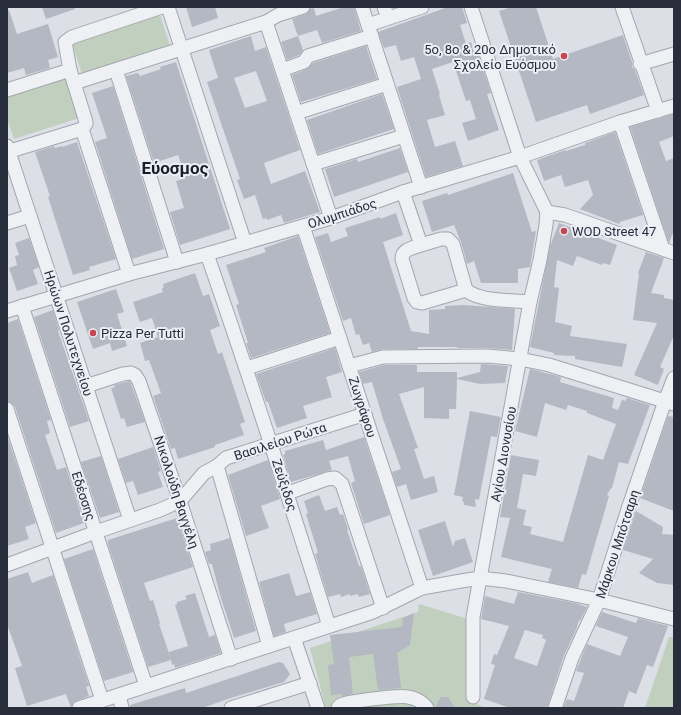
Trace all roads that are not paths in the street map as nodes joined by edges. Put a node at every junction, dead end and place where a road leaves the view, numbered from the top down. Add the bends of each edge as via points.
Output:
1 (162, 7) edge
2 (168, 7) edge
3 (303, 7) edge
4 (362, 7) edge
5 (422, 7) edge
6 (471, 7) edge
7 (622, 7) edge
8 (277, 11) edge
9 (386, 13) edge
10 (266, 22) junction
11 (370, 30) junction
12 (182, 50) junction
13 (674, 54) edge
14 (640, 64) junction
15 (70, 70) junction
16 (116, 70) junction
17 (282, 70) junction
18 (74, 83) junction
19 (387, 84) junction
20 (7, 90) edge
21 (674, 106) edge
22 (658, 111) junction
23 (296, 113) junction
24 (620, 122) junction
25 (82, 129) junction
26 (404, 136) junction
27 (8, 150) edge
28 (520, 157) junction
29 (313, 164) junction
30 (421, 187) junction
31 (403, 192) junction
32 (547, 212) junction
33 (30, 216) junction
34 (331, 218) junction
35 (7, 223) edge
36 (303, 226) junction
37 (245, 242) junction
38 (421, 245) junction
39 (668, 251) edge
40 (207, 254) junction
41 (177, 262) junction
42 (129, 274) junction
43 (466, 290) junction
44 (56, 296) junction
45 (530, 302) junction
46 (22, 306) junction
47 (7, 311) edge
48 (340, 338) junction
49 (520, 358) junction
50 (349, 366) junction
51 (246, 368) junction
52 (674, 378) edge
53 (86, 386) junction
54 (669, 403) edge
55 (7, 409) edge
56 (365, 414) junction
57 (271, 444) junction
58 (217, 466) junction
59 (288, 493) junction
60 (180, 500) junction
61 (130, 520) junction
62 (96, 532) junction
63 (52, 549) junction
64 (7, 565) edge
65 (480, 578) junction
66 (422, 588) junction
67 (599, 600) junction
68 (383, 608) junction
69 (674, 619) edge
70 (329, 626) junction
71 (294, 638) junction
72 (269, 646) junction
73 (231, 659) junction
74 (310, 682) junction
75 (146, 686) junction
76 (118, 695) junction
77 (473, 697) dead end
78 (102, 700) junction
79 (79, 708) edge
80 (122, 708) edge
81 (231, 708) edge
82 (318, 708) edge
83 (338, 708) edge
84 (427, 708) edge
85 (555, 708) edge

1 - 15 street via 72,37 65,42
2 - 12 street
3 - 8 street
4 - 11 street
5 - 9 street
6 - 28 street
7 - 14 street
8 - 10 street
9 - 11 street
10 - 12 street
10 - 17 street
11 - 17 street
11 - 19 street
12 - 16 street
12 - 37 street
13 - 14 street
14 - 22 street
15 - 18 street
15 - 20 street
16 - 18 street
16 - 41 street
17 - 23 street
18 - 25 street via 86,122
19 - 23 street
19 - 26 street
21 - 22 street, Ολυμπιάδος
22 - 24 street, Ολυμπιάδος
23 - 29 street
24 - 28 street, Ολυμπιάδος
24 - 39 street
25 - 27 street
25 - 42 street
26 - 29 street
26 - 30 street
27 - 33 street, Ηρώων Πολυτεχνείου
28 - 30 street, Ολυμπιάδος
28 - 32 street
29 - 34 street
30 - 31 street, Ολυμπιάδος
31 - 34 street, Ολυμπιάδος
31 - 38 street
32 - 39 street via 565,215
32 - 45 street, Αγίου Διονυσίου
33 - 35 street
33 - 44 street, Ηρώων Πολυτεχνείου
34 - 36 street, Ολυμπιάδος
36 - 37 street, Ολυμπιάδος
36 - 48 street, Ζωγράφου
37 - 40 street, Ολυμπιάδος
38 - 43 street via 441,238 448,239 453,244
38 - 43 street via 404,251 402,255 417,302 422,303
40 - 41 street, Ολυμπιάδος
40 - 51 street, Ζεύξιδος
41 - 42 street, Ολυμπιάδος
42 - 44 street, Ολυμπιάδος
43 - 45 street via 482,298
44 - 46 street, Ολυμπιάδος
44 - 53 street, Ηρώων Πολυτεχνείου
45 - 49 street, Αγίου Διονυσίου
46 - 47 street, Ολυμπιάδος
46 - 62 street, Εδέσσης
48 - 50 street, Ζωγράφου
48 - 51 street
49 - 50 street via 383,357
49 - 54 street
49 - 65 street, Αγίου Διονυσίου
50 - 56 street, Ζωγράφου
51 - 57 street, Ζεύξιδος
52 - 54 street, Μάρκου Μπότσαρη
53 - 60 street, Νικολούδη Βαγγέλη via 123,374 135,375
53 - 61 street, Ηρώων Πολυτεχνείου
54 - 67 street, Μάρκου Μπότσαρη via 629,506
55 - 63 street
56 - 57 street, Βασιλείου Ρώτα
56 - 66 street, Ζωγράφου
57 - 58 street, Βασιλείου Ρώτα via 226,458
57 - 59 street, Ζεύξιδος
58 - 60 street, Βασιλείου Ρώτα via 204,473
58 - 72 street
59 - 68 street via 327,479 335,478 342,484
59 - 70 street, Ζεύξιδος
60 - 61 street, Βασιλείου Ρώτα
60 - 73 street, Νικολούδη Βαγγέλη
61 - 62 street, Βασιλείου Ρώτα
62 - 63 street, Βασιλείου Ρώτα
62 - 75 street, Εδέσσης
63 - 64 street, Βασιλείου Ρώτα
63 - 78 street
65 - 66 street
65 - 67 street
65 - 77 street, Αγίου Διονυσίου via 472,622
66 - 68 street
67 - 69 street
67 - 85 street, Μάρκου Μπότσαρη via 572,658
68 - 70 street
70 - 71 street
71 - 72 street
71 - 74 street
72 - 73 street
73 - 75 street
74 - 81 street
74 - 82 street
75 - 76 street
76 - 78 street
76 - 80 street
78 - 79 street
83 - 84 street via 342,704 408,697

